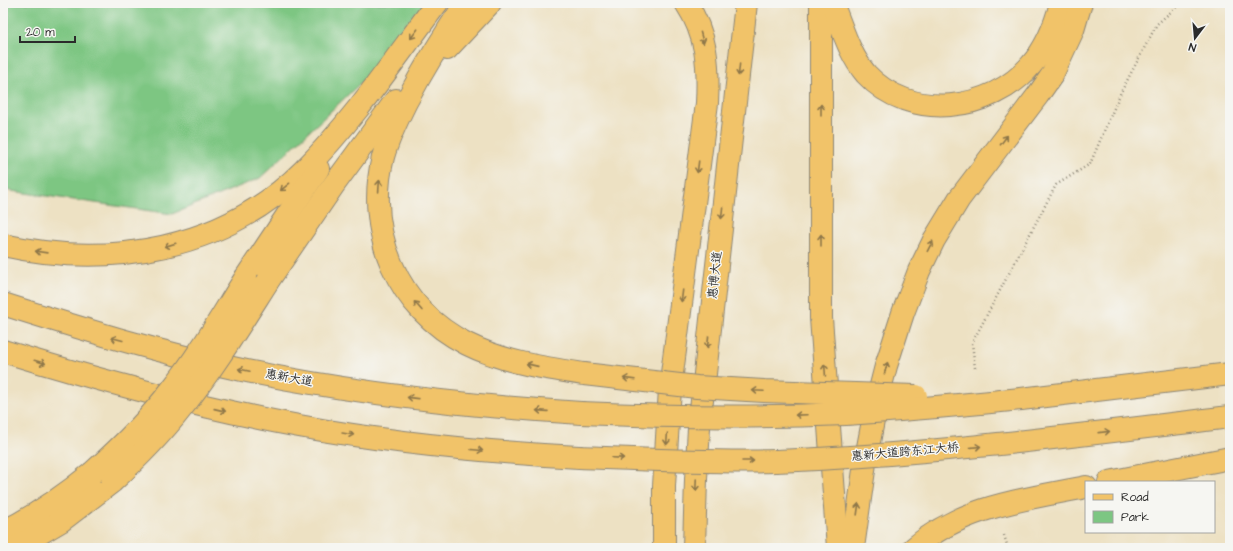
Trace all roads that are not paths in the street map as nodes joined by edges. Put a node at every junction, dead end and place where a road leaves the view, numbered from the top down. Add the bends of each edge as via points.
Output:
1 (437, 3) edge
2 (466, 3) edge
3 (490, 3) edge
4 (686, 3) edge
5 (746, 3) edge
6 (821, 3) edge
7 (832, 3) edge
8 (1061, 3) edge
9 (1081, 3) edge
10 (417, 82) junction
11 (358, 110) junction
12 (3, 245) edge
13 (3, 304) edge
14 (3, 351) edge
15 (1230, 374) edge
16 (1021, 399) junction
17 (1230, 417) edge
18 (1230, 458) edge
19 (1114, 481) edge
20 (1085, 487) edge
21 (3, 532) edge
22 (15, 548) edge
23 (664, 548) edge
24 (694, 548) edge
25 (838, 548) edge
26 (853, 548) edge
27 (914, 548) edge

1 -> 11 main road
2 - 10 main road
3 - 10 main road
4 -> 23 main road via 701,32 707,62 707,103 670,389 664,486
5 -> 24 main road, 惠博大道 via 699,428
25 -> 6 main road via 821,318
7 - 8 main road via 854,56 876,83 905,100 944,106 983,98 1018,78 1031,66 1045,46
26 -> 9 main road via 875,412 886,366 919,271 934,240 957,203 1052,75 1071,34
16 -> 10 main road, bridge via 697,387 584,374 526,364 494,355 467,343 446,331 422,311 398,278 382,239 379,182 383,156 390,135
10 - 22 main road, bridge via 400,94 332,186 228,344 181,410 112,482 61,521
11 -> 12 main road via 303,171 275,195 229,223 199,236 144,251 99,256 44,253
11 - 21 main road, bridge via 172,389 131,436 92,473 56,501
16 -> 13 main road, 惠新大道, bridge via 899,410 788,416 677,417 517,409 350,389 242,370 105,336
14 -> 17 main road, 惠新大道跨东江大桥, bridge via 144,392 301,426 433,446 523,454 774,461 994,445
15 - 16 main road
18 - 19 main road
20 - 27 main road via 977,512 953,522

